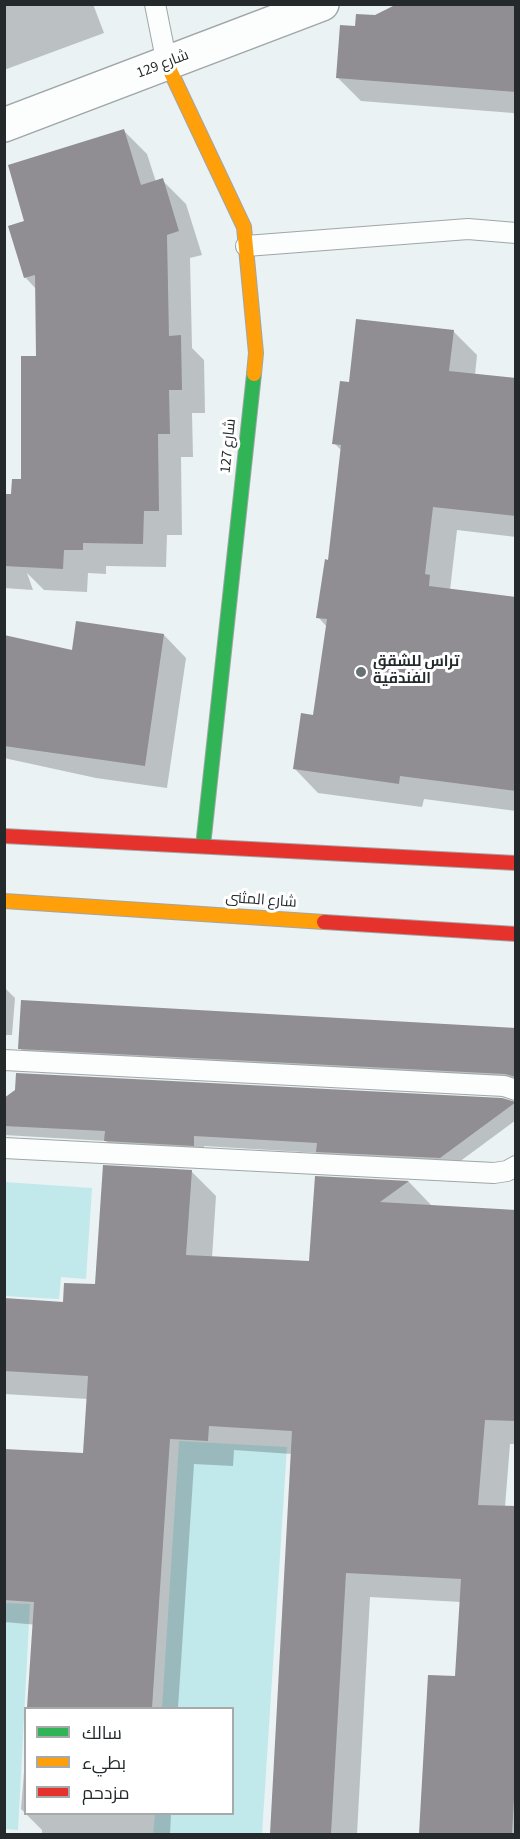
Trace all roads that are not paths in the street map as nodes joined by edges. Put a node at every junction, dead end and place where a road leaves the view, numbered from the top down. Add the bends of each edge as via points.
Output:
1 (155, 4) edge
2 (321, 4) edge
3 (167, 64) junction
4 (4, 125) edge
5 (516, 233) edge
6 (246, 246) junction
7 (4, 836) edge
8 (203, 846) junction
9 (516, 863) edge
10 (4, 901) edge
11 (516, 933) edge
12 (4, 1060) edge
13 (516, 1090) edge
14 (4, 1148) edge
15 (516, 1166) edge

1 - 3 lane
2 - 3 street, شارع 129
3 - 4 street, شارع 129
3 - 6 street, شارع 127 via 244,227
5 - 6 lane via 468,229
6 - 8 street, شارع 127 via 256,353
7 - 8 street
8 - 9 street
10 - 11 street, شارع المثنى
12 - 13 lane via 492,1085
14 - 15 lane via 494,1173

